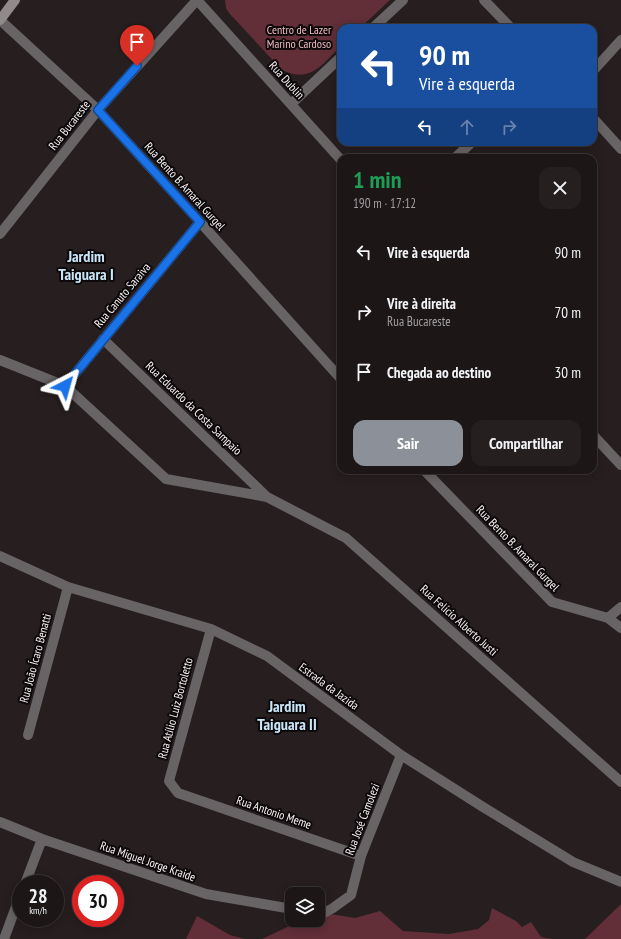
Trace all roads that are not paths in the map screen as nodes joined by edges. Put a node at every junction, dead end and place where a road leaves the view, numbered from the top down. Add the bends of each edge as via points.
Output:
1 (15, 0) edge
2 (197, 0) edge
3 (403, 0) edge
4 (484, 0) edge
5 (0, 20) edge
6 (377, 24) edge
7 (507, 24) edge
8 (621, 40) edge
9 (337, 61) edge
10 (597, 67) edge
11 (291, 104) junction
12 (98, 110) junction
13 (597, 122) edge
14 (468, 146) edge
15 (621, 149) edge
16 (459, 154) edge
17 (337, 156) edge
18 (200, 222) junction
19 (0, 234) edge
20 (103, 339) junction
21 (0, 360) edge
22 (337, 375) edge
23 (65, 386) junction
24 (597, 439) edge
25 (621, 465) edge
26 (428, 474) edge
27 (267, 497) junction
28 (0, 556) edge
29 (68, 587) junction
30 (621, 607) edge
31 (608, 618) junction
32 (621, 628) edge
33 (211, 629) junction
34 (28, 735) dead end
35 (401, 755) junction
36 (621, 782) edge
37 (178, 793) joint
38 (0, 822) edge
39 (42, 839) junction
40 (361, 856) junction
41 (28, 875) edge
42 (621, 882) edge
43 (285, 908) edge
44 (325, 912) edge
45 (12, 917) edge
46 (4, 939) edge

1 - 5 street
2 - 11 street, Rua Dublin
2 - 12 street, Rua Bucareste
3 - 6 street
4 - 7 street
5 - 12 street, Rua Bento B. Amaral Gurgel
8 - 10 street
9 - 11 street
11 - 17 street, Rua Dublin
12 - 18 street, Rua Bento B. Amaral Gurgel
12 - 19 street, Rua Bucareste
13 - 15 street
14 - 16 street
18 - 20 street, Rua Canuto Saraiva
18 - 22 street, Rua Bento B. Amaral Gurgel
20 - 23 street, Rua Canuto Saraiva
20 - 27 street, Rua Eduardo da Costa Sampaio
21 - 23 street
23 - 27 street via 166,478
24 - 25 street
26 - 31 street, Rua Bento B. Amaral Gurgel via 552,602
27 - 36 street, Rua Felício Alberto Justi via 346,538
28 - 29 street, Estrada da Jazida
29 - 33 street, Estrada da Jazida
29 - 34 street, Rua João Ícaro Benatti
30 - 31 street
31 - 32 street
33 - 35 street, Estrada da Jazida via 267,656
33 - 37 street, Rua Atílio Luiz Bortoletto via 169,781
35 - 40 street, Rua José Camolezi
35 - 42 street, Estrada da Jazida via 573,862
37 - 40 street, Rua Antonio Meme
38 - 39 street, Rua Miguel Jorge Kraide
39 - 41 street
39 - 43 street, Rua Miguel Jorge Kraide via 206,894
40 - 44 street, Rua José Camolezi via 351,895
45 - 46 street

